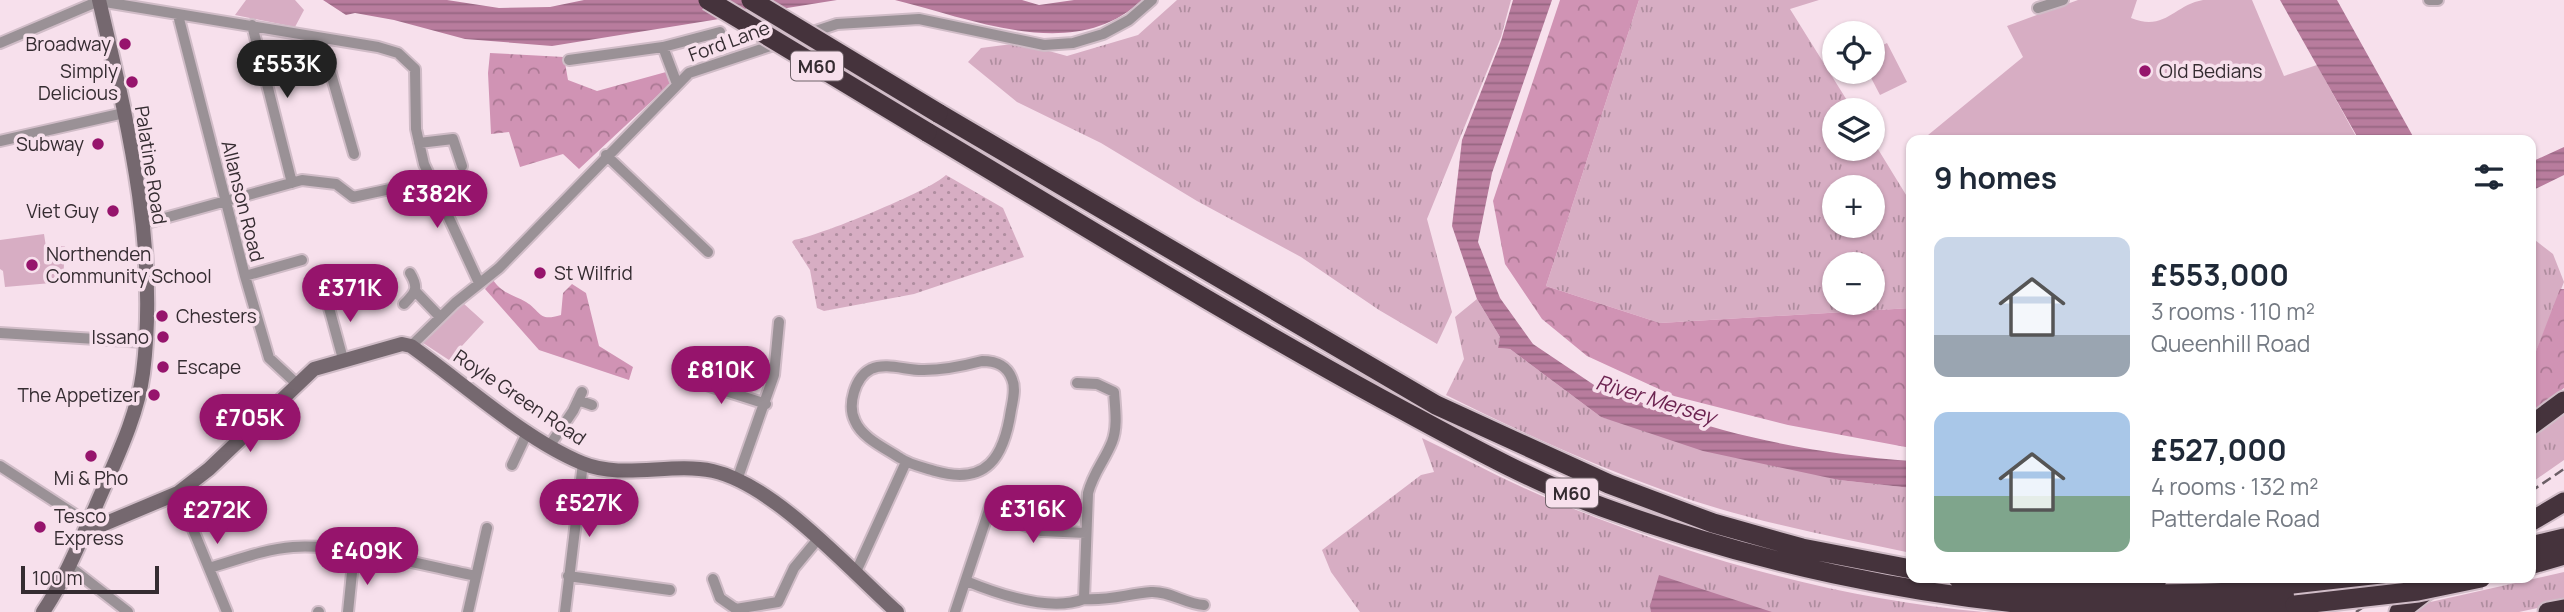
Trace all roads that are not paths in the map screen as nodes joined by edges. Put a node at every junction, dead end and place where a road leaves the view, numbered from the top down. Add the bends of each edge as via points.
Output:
1 (99, 0) edge
2 (708, 0) edge
3 (751, 0) edge
4 (1152, 0) edge
5 (2063, 0) edge
6 (2429, 0) edge
7 (2438, 0) edge
8 (2038, 8) dead end
9 (178, 15) junction
10 (251, 25) junction
11 (720, 32) dead end
12 (321, 39) junction
13 (0, 43) edge
14 (663, 47) junction
15 (569, 60) dead end
16 (677, 84) junction
17 (124, 113) junction
18 (0, 141) edge
19 (419, 143) junction
20 (354, 154) dead end
21 (606, 155) junction
22 (462, 166) dead end
23 (432, 180) junction
24 (292, 183) junction
25 (225, 201) junction
26 (143, 223) junction
27 (708, 252) dead end
28 (302, 260) dead end
29 (410, 273) dead end
30 (245, 276) junction
31 (479, 283) junction
32 (416, 292) junction
33 (326, 298) dead end
34 (404, 304) dead end
35 (440, 317) junction
36 (779, 322) dead end
37 (0, 333) edge
38 (144, 342) junction
39 (411, 346) junction
40 (343, 359) junction
41 (685, 378) dead end
42 (1077, 383) dead end
43 (297, 384) junction
44 (2564, 401) edge
45 (766, 404) junction
46 (593, 405) dead end
47 (2536, 422) edge
48 (528, 431) junction
49 (550, 445) junction
50 (906, 462) junction
51 (583, 463) junction
52 (512, 465) dead end
53 (0, 466) edge
54 (737, 480) junction
55 (177, 493) junction
56 (992, 501) dead end
57 (2563, 502) edge
58 (989, 513) junction
59 (2536, 518) edge
60 (88, 523) junction
61 (487, 528) dead end
62 (1086, 533) junction
63 (818, 539) junction
64 (2562, 548) edge
65 (354, 553) junction
66 (2536, 557) edge
67 (70, 567) junction
68 (1906, 568) edge
69 (209, 569) junction
70 (855, 574) junction
71 (476, 576) junction
72 (568, 576) junction
73 (713, 579) dead end
74 (966, 581) junction
75 (2017, 583) edge
76 (2332, 583) edge
77 (2437, 583) edge
78 (2457, 583) edge
79 (670, 590) dead end
80 (1084, 599) junction
81 (778, 603) junction
82 (1204, 605) dead end
83 (2564, 608) edge
84 (43, 612) edge
85 (128, 612) edge
86 (227, 612) edge
87 (348, 612) edge
88 (468, 612) edge
89 (565, 612) edge
90 (786, 612) edge
91 (897, 612) edge
92 (955, 612) edge
93 (2399, 612) edge
94 (2548, 612) edge

1 - 9 street
1 - 13 street
1 - 17 main road, Palatine Road
2 - 78 highway, M60, bridge via 1313,361 1586,500 1648,523 1772,559 1967,599 2076,609 2295,605
3 - 68 highway, M60, bridge via 1436,405 1609,484 1713,523 1802,548
4 - 16 street, Ford Lane via 1129,20 1073,43 1044,45 919,19 836,23 743,52 689,73
5 - 8 street
6 - 7 street
9 - 10 street
9 - 25 street, Allanson Road
10 - 12 street
10 - 24 street
11 - 14 street
12 - 19 street via 384,49 409,62 415,69
12 - 20 street
14 - 15 street
14 - 16 street
16 - 21 street, Ford Lane
17 - 18 street
17 - 26 main road, Palatine Road
19 - 22 street via 453,139
19 - 23 street
21 - 27 street
21 - 31 street, Ford Lane via 499,268
23 - 24 street via 353,197 336,184 315,180
23 - 31 street
24 - 25 street
25 - 26 street
25 - 30 street, Allanson Road
26 - 38 main road, Palatine Road
28 - 30 street
29 - 32 street
30 - 43 street, Allanson Road via 269,358
31 - 35 street, Ford Lane
32 - 34 street
32 - 35 street
33 - 40 street
35 - 39 street, Ford Lane
36 - 45 street
37 - 38 street
38 - 60 main road, Palatine Road via 143,373 131,415
39 - 40 main road via 390,345
39 - 48 main road, Royle Green Road
40 - 43 main road via 314,369
41 - 45 street
42 - 62 street via 1097,384 1114,392 1115,404 1112,442 1090,486
43 - 55 main road via 209,469
44 - 47 highway
45 - 54 street
46 - 49 street via 580,396
48 - 49 main road, Royle Green Road
48 - 52 street
49 - 51 main road, Royle Green Road
50 - 50 street via 856,424 854,391 864,374 878,368 922,371 993,361 1006,370 1014,390 1005,444 996,459 980,470 958,475
50 - 70 street
51 - 54 main road, Royle Green Road via 619,471 691,468
51 - 72 street
53 - 60 street
54 - 63 main road, Royle Green Road
55 - 60 main road via 104,524
55 - 69 street
56 - 58 street
57 - 59 highway
58 - 62 street via 1041,531
58 - 74 street
60 - 67 main road, Palatine Road
61 - 71 street
62 - 80 street
63 - 70 main road, Royle Green Road
63 - 81 street via 794,568
64 - 66 highway
65 - 69 street via 296,547
65 - 71 street
65 - 87 street
67 - 84 main road, Palatine Road
67 - 85 street
69 - 86 street
70 - 91 main road, Royle Green Road
71 - 88 street
72 - 79 street
72 - 89 street
73 - 81 street via 712,594 736,609
74 - 80 street via 1054,611 1072,608
74 - 92 street
75 - 76 highway via 2136,592
77 - 93 highway
80 - 82 street via 1106,601 1152,592
81 - 90 street
83 - 94 highway

